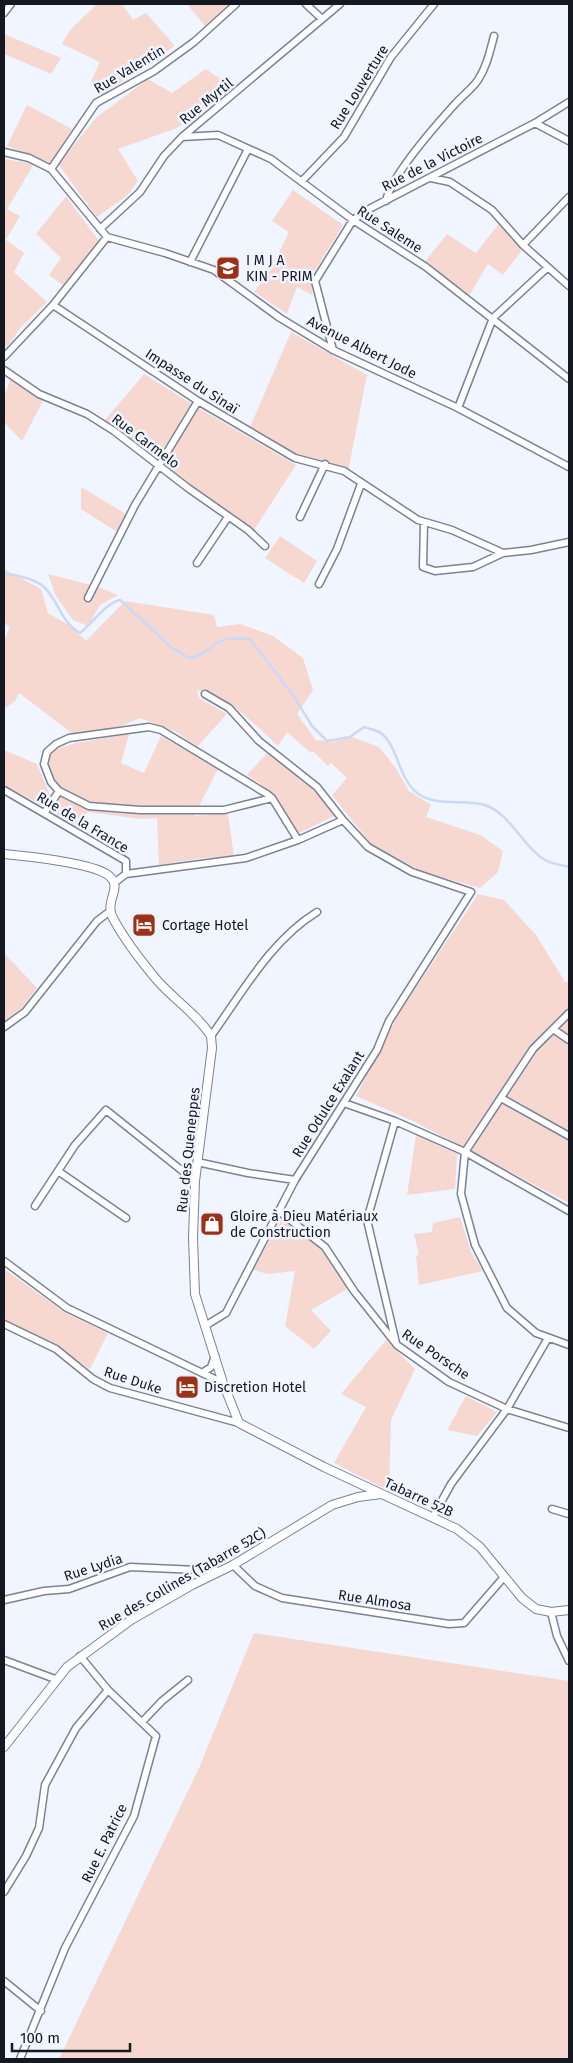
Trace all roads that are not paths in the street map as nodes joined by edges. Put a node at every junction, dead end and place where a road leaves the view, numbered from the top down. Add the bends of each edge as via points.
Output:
1 (11, 4) edge
2 (236, 4) edge
3 (306, 4) edge
4 (340, 4) edge
5 (434, 4) edge
6 (4, 13) edge
7 (322, 19) junction
8 (494, 36) dead end
9 (569, 102) edge
10 (535, 123) junction
11 (182, 136) junction
12 (569, 141) edge
13 (248, 149) junction
14 (4, 152) edge
15 (51, 169) junction
16 (431, 178) junction
17 (302, 181) junction
18 (569, 197) edge
19 (386, 200) junction
20 (353, 220) junction
21 (100, 229) junction
22 (107, 237) junction
23 (523, 245) junction
24 (190, 262) junction
25 (547, 268) junction
26 (569, 286) edge
27 (53, 305) junction
28 (493, 318) junction
29 (333, 350) junction
30 (4, 357) edge
31 (4, 370) edge
32 (569, 379) edge
33 (198, 401) junction
34 (458, 408) junction
35 (325, 464) junction
36 (160, 465) junction
37 (569, 467) edge
38 (361, 484) junction
39 (228, 517) junction
40 (300, 517) dead end
41 (424, 522) junction
42 (569, 542) edge
43 (265, 546) dead end
44 (504, 553) junction
45 (197, 564) dead end
46 (319, 584) dead end
47 (88, 598) dead end
48 (205, 694) dead end
49 (4, 790) edge
50 (59, 791) junction
51 (272, 798) junction
52 (45, 812) junction
53 (343, 820) junction
54 (298, 840) junction
55 (4, 854) edge
56 (126, 874) junction
57 (114, 882) junction
58 (109, 912) junction
59 (316, 912) dead end
60 (569, 1012) edge
61 (4, 1027) edge
62 (553, 1029) junction
63 (211, 1036) junction
64 (569, 1040) edge
65 (501, 1098) junction
66 (344, 1103) junction
67 (395, 1121) junction
68 (569, 1136) edge
69 (465, 1152) junction
70 (197, 1162) junction
71 (58, 1171) junction
72 (295, 1180) junction
73 (195, 1181) junction
74 (35, 1206) dead end
75 (569, 1211) edge
76 (280, 1212) junction
77 (126, 1218) dead end
78 (4, 1261) edge
79 (4, 1324) edge
80 (205, 1326) junction
81 (548, 1338) junction
82 (569, 1344) edge
83 (397, 1345) junction
84 (214, 1356) junction
85 (202, 1373) junction
86 (223, 1383) junction
87 (507, 1409) junction
88 (239, 1423) junction
89 (569, 1428) edge
90 (381, 1494) junction
91 (552, 1509) dead end
92 (569, 1514) edge
93 (433, 1517) junction
94 (233, 1565) junction
95 (220, 1571) junction
96 (504, 1577) junction
97 (4, 1600) edge
98 (569, 1610) edge
99 (551, 1612) junction
100 (80, 1656) junction
101 (4, 1660) edge
102 (569, 1661) edge
103 (55, 1679) junction
104 (188, 1680) dead end
105 (108, 1690) junction
106 (142, 1722) junction
107 (4, 1747) edge
108 (4, 1892) edge
109 (4, 1981) edge
110 (41, 2011) junction
111 (20, 2059) edge

1 - 6 street
2 - 15 street, Rue Valentin via 194,42 154,71 96,103
3 - 7 street
4 - 7 street, Rue Myrtil
5 - 17 street, Rue Louverture via 391,57 344,137
7 - 11 street, Rue Myrtil
8 - 19 street via 478,81 425,141 390,187
9 - 10 street, Rue de la Victoire
10 - 12 street
10 - 16 street, Rue de la Victoire
11 - 13 street, Rue Saleme via 218,135
11 - 21 street, Rue Myrtil via 140,192
13 - 17 street, Rue Saleme via 271,159
13 - 24 street
14 - 15 street via 28,158
15 - 21 street
16 - 19 street, Rue de la Victoire
16 - 23 street via 450,182 492,210
17 - 20 street, Rue Saleme
18 - 23 street
19 - 20 street, Rue de la Victoire
20 - 28 street, Rue Saleme via 426,267
20 - 29 street, Rue de la Victoire via 315,281
21 - 22 street
22 - 24 street, Avenue Albert Jode
22 - 27 street
23 - 25 street
24 - 29 street, Avenue Albert Jode via 214,270 280,318
25 - 26 street
25 - 28 street
27 - 30 street
27 - 33 street, Impasse du Sinaï
28 - 32 street, Rue Saleme
28 - 34 street
29 - 34 street, Avenue Albert Jode
31 - 36 street, Rue Carmelo via 39,394 87,414
33 - 35 street, Impasse du Sinaï via 295,458
33 - 36 street
34 - 37 street, Avenue Albert Jode
35 - 38 street, Impasse du Sinaï via 344,471
35 - 40 street
36 - 39 street, Rue Carmelo
36 - 47 street via 135,505
38 - 41 street, Impasse du Sinaï
38 - 46 street via 337,548
39 - 43 street, Rue Carmelo
39 - 45 street
41 - 44 street, Impasse du Sinaï
41 - 44 street via 422,558 426,570 473,567
42 - 44 street
48 - 53 street via 229,708 259,741 317,787
49 - 52 street, Rue de la France
50 - 51 street via 89,806 140,810 224,810
50 - 51 street via 51,782 44,764 47,752 56,744 69,738 149,726 161,730
50 - 52 street
51 - 54 street
52 - 56 street, Rue de la France via 126,861
53 - 54 street
53 - 66 street, Rue Odulce Exalant via 368,847 412,872 471,892 389,1021 376,1050
54 - 56 street via 238,860
55 - 57 street via 99,870
56 - 57 street, Rue de la France
57 - 58 street
58 - 61 street via 98,921 25,1012
58 - 63 street via 156,979
59 - 63 street via 299,922 275,948
60 - 62 street
62 - 64 street
62 - 65 street via 533,1049
63 - 70 street, Rue des Queneppes
65 - 68 street
65 - 69 street
66 - 67 street
66 - 72 street, Rue Odulce Exalant
67 - 69 street
67 - 83 street via 367,1220
69 - 75 street
69 - 81 street via 461,1194 475,1245 507,1308 536,1333
70 - 72 street
70 - 73 street, Rue des Queneppes
71 - 73 street via 75,1145 106,1110
71 - 74 street
71 - 77 street
72 - 76 street, Rue Odulce Exalant
73 - 80 street, Rue des Queneppes via 195,1294
76 - 80 street, Rue Odulce Exalant via 226,1313
76 - 83 street, Rue Porsche via 325,1247 354,1291
78 - 85 street via 67,1308
79 - 88 street, Rue Duke via 56,1350 110,1388
80 - 84 street, Rue des Queneppes
81 - 82 street
81 - 87 street
83 - 87 street, Rue Porsche via 449,1382
84 - 85 street via 211,1367
84 - 86 street, Rue des Queneppes
85 - 86 street
86 - 88 street, Rue des Queneppes
87 - 89 street, Rue Porsche
87 - 93 street via 451,1484
88 - 90 street, Tabarre 52B
90 - 93 street, Tabarre 52B
90 - 94 street, Rue des Collines (Tabarre 52C) via 332,1505
91 - 92 street
93 - 96 street, Tabarre 52B via 480,1547
94 - 95 street, Rue des Collines (Tabarre 52C)
94 - 96 street, Rue Almosa via 255,1586 282,1598 449,1624 464,1623
95 - 97 street, Rue Lydia via 130,1567 69,1589
95 - 100 street, Rue des Collines (Tabarre 52C) via 131,1620
96 - 99 street, Tabarre 52B via 536,1609
98 - 99 street, Tabarre 52B
99 - 102 street via 557,1636
100 - 103 street, Rue des Collines (Tabarre 52C)
100 - 105 street, Rue E. Patrice
101 - 103 street
103 - 107 street, Rue des Collines (Tabarre 52C)
104 - 106 street
105 - 106 street, Rue E. Patrice
105 - 108 street via 76,1728 45,1785 39,1828
106 - 110 street, Rue E. Patrice via 156,1736 134,1816 65,1948
109 - 110 street
110 - 111 street, Rue E. Patrice

